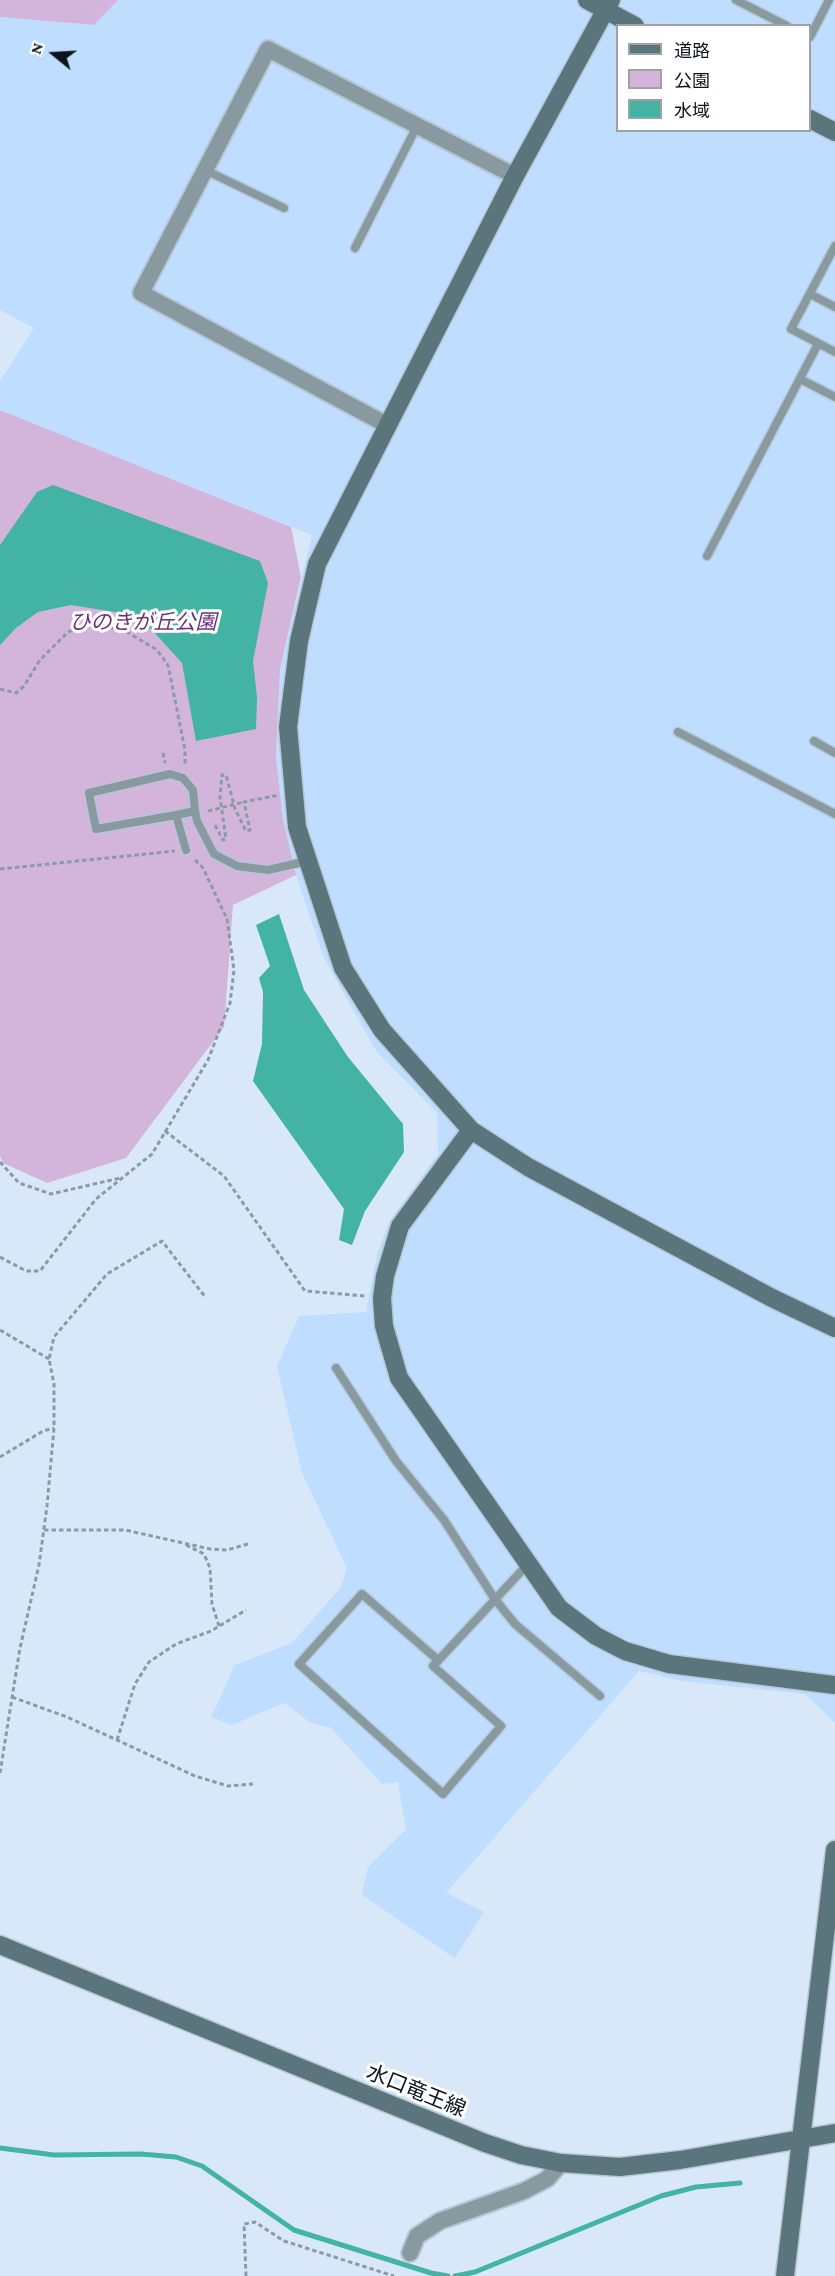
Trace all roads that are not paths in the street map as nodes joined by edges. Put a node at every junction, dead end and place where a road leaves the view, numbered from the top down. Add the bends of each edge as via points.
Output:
1 (587, 0) edge
2 (736, 0) edge
3 (829, 0) edge
4 (608, 5) edge
5 (632, 24) edge
6 (783, 24) edge
7 (811, 35) edge
8 (811, 120) edge
9 (417, 126) junction
10 (835, 132) edge
11 (205, 170) junction
12 (515, 176) junction
13 (284, 208) dead end
14 (835, 246) edge
15 (355, 248) dead end
16 (832, 261) edge
17 (810, 294) junction
18 (835, 307) edge
19 (818, 344) junction
20 (835, 352) edge
21 (800, 379) junction
22 (835, 397) edge
23 (387, 425) junction
24 (707, 556) dead end
25 (678, 732) dead end
26 (814, 741) dead end
27 (835, 753) edge
28 (195, 811) junction
29 (835, 814) edge
30 (177, 815) junction
31 (186, 850) road end
32 (308, 861) junction
33 (471, 1130) junction
34 (835, 1328) edge
35 (336, 1368) dead end
36 (528, 1564) junction
37 (494, 1598) junction
38 (438, 1660) junction
39 (835, 1685) edge
40 (600, 1696) dead end
41 (835, 1850) edge
42 (0, 1945) edge
43 (835, 2133) edge
44 (803, 2139) junction
45 (561, 2163) junction
46 (410, 2253) dead end
47 (785, 2276) edge

1 - 4 street
2 - 6 lane
3 - 7 lane
4 - 5 street
4 - 12 street
8 - 10 street
9 - 11 street via 268,49
9 - 12 street
9 - 15 lane
11 - 13 lane
11 - 23 street via 141,293
12 - 23 street
14 - 16 lane
16 - 17 lane
17 - 18 lane
17 - 19 lane via 791,329
19 - 20 lane
19 - 21 lane
21 - 22 lane
21 - 24 lane
23 - 32 street via 317,564 299,641 288,727 297,827
25 - 29 lane
26 - 27 lane
28 - 30 lane
28 - 30 lane via 193,790 183,778 170,774 89,793 96,829
28 - 32 lane via 214,854 237,866 268,870
30 - 31 lane
32 - 33 street via 343,968 382,1030
33 - 34 street via 528,1167
33 - 36 street via 400,1226 385,1276 384,1326 399,1378
35 - 37 lane via 396,1461 444,1520
36 - 37 lane
36 - 39 street via 559,1608 625,1652 669,1664
37 - 38 lane
37 - 40 lane via 515,1624
38 - 38 lane via 433,1666 501,1726 442,1794 299,1664 362,1594
41 - 44 street
42 - 45 street, 水口竜王線 via 485,2143
43 - 44 street, 水口竜王線
44 - 45 street, 水口竜王線 via 620,2168
44 - 47 street
45 - 46 street via 547,2179 524,2191 441,2221 417,2236

